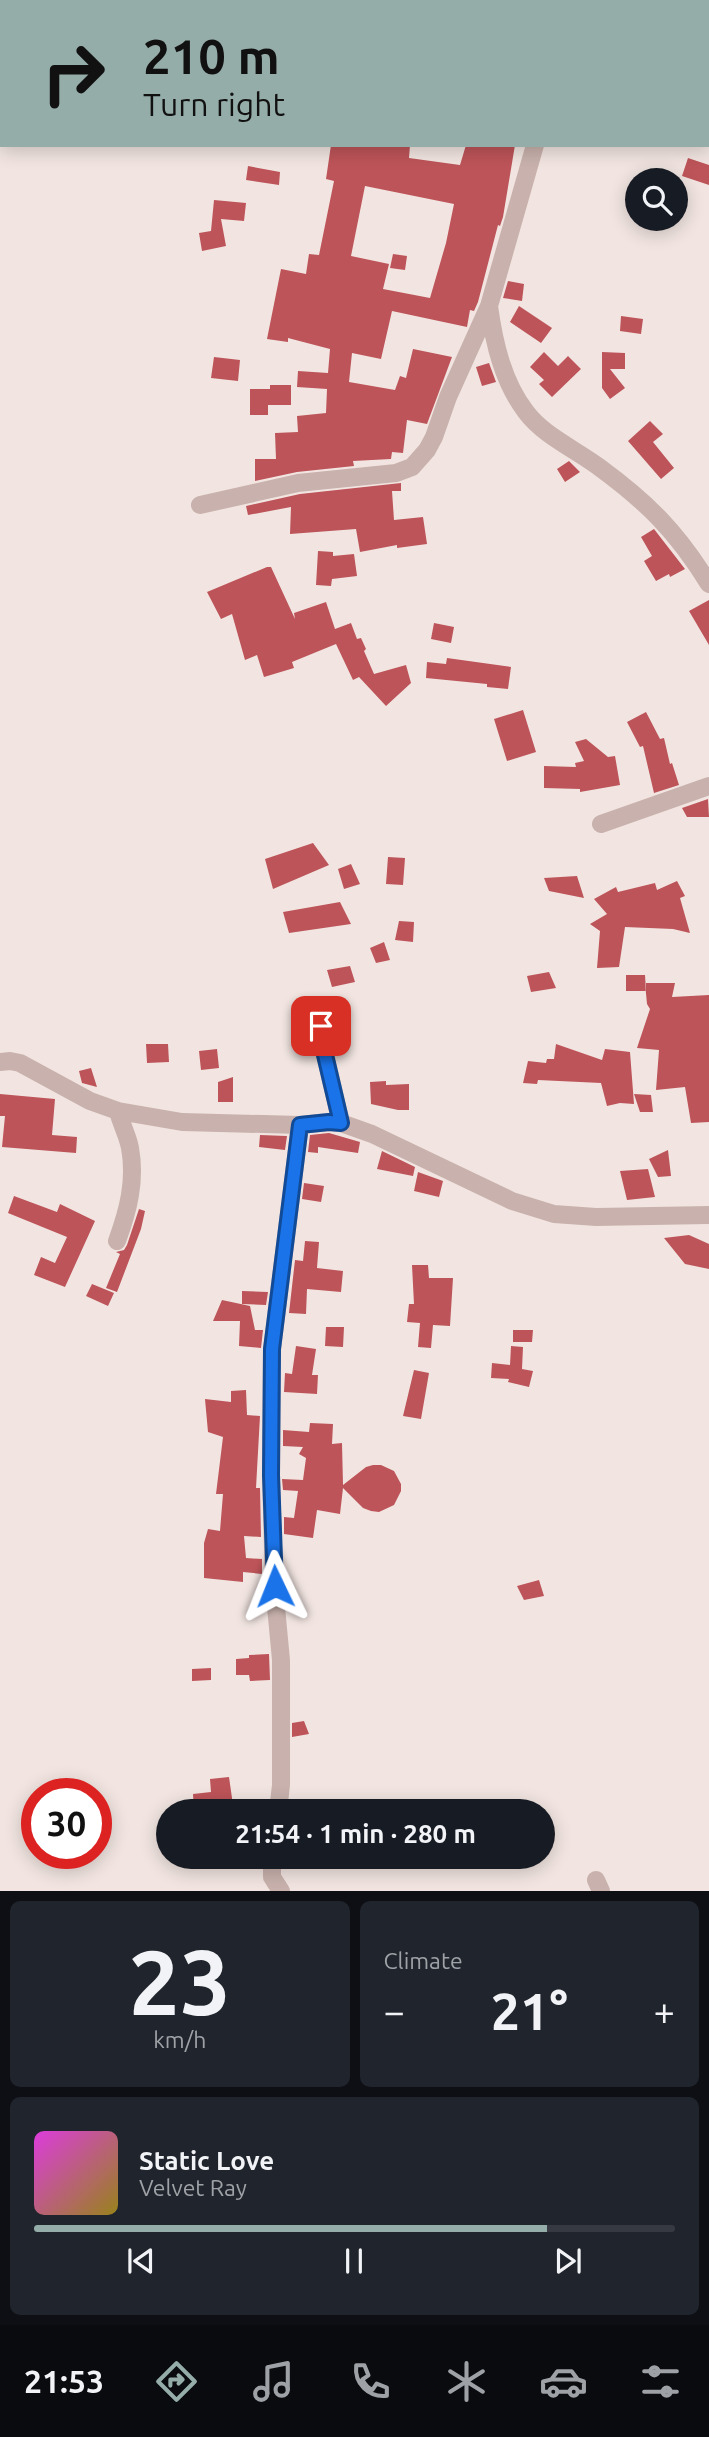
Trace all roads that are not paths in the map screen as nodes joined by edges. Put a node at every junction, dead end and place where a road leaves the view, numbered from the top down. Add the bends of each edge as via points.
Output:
1 (535, 147) edge
2 (489, 306) junction
3 (200, 505) dead end
4 (709, 584) edge
5 (709, 786) edge
6 (601, 824) dead end
7 (335, 1011) dead end
8 (0, 1062) edge
9 (118, 1111) junction
10 (341, 1123) junction
11 (300, 1125) junction
12 (709, 1215) edge
13 (117, 1241) dead end
14 (279, 1799) edge
15 (272, 1869) edge
16 (281, 1891) edge

1 - 2 street
2 - 3 street via 434,437 412,467 396,473 298,483
2 - 4 street via 500,359 527,414 649,508 682,542
5 - 6 street
7 - 10 street via 320,1032
8 - 9 street via 20,1063
9 - 11 street via 182,1122
9 - 13 street via 130,1148 131,1186
10 - 11 street
10 - 12 street via 541,1210 596,1217
11 - 14 street via 272,1349 271,1475 281,1660
15 - 16 street

